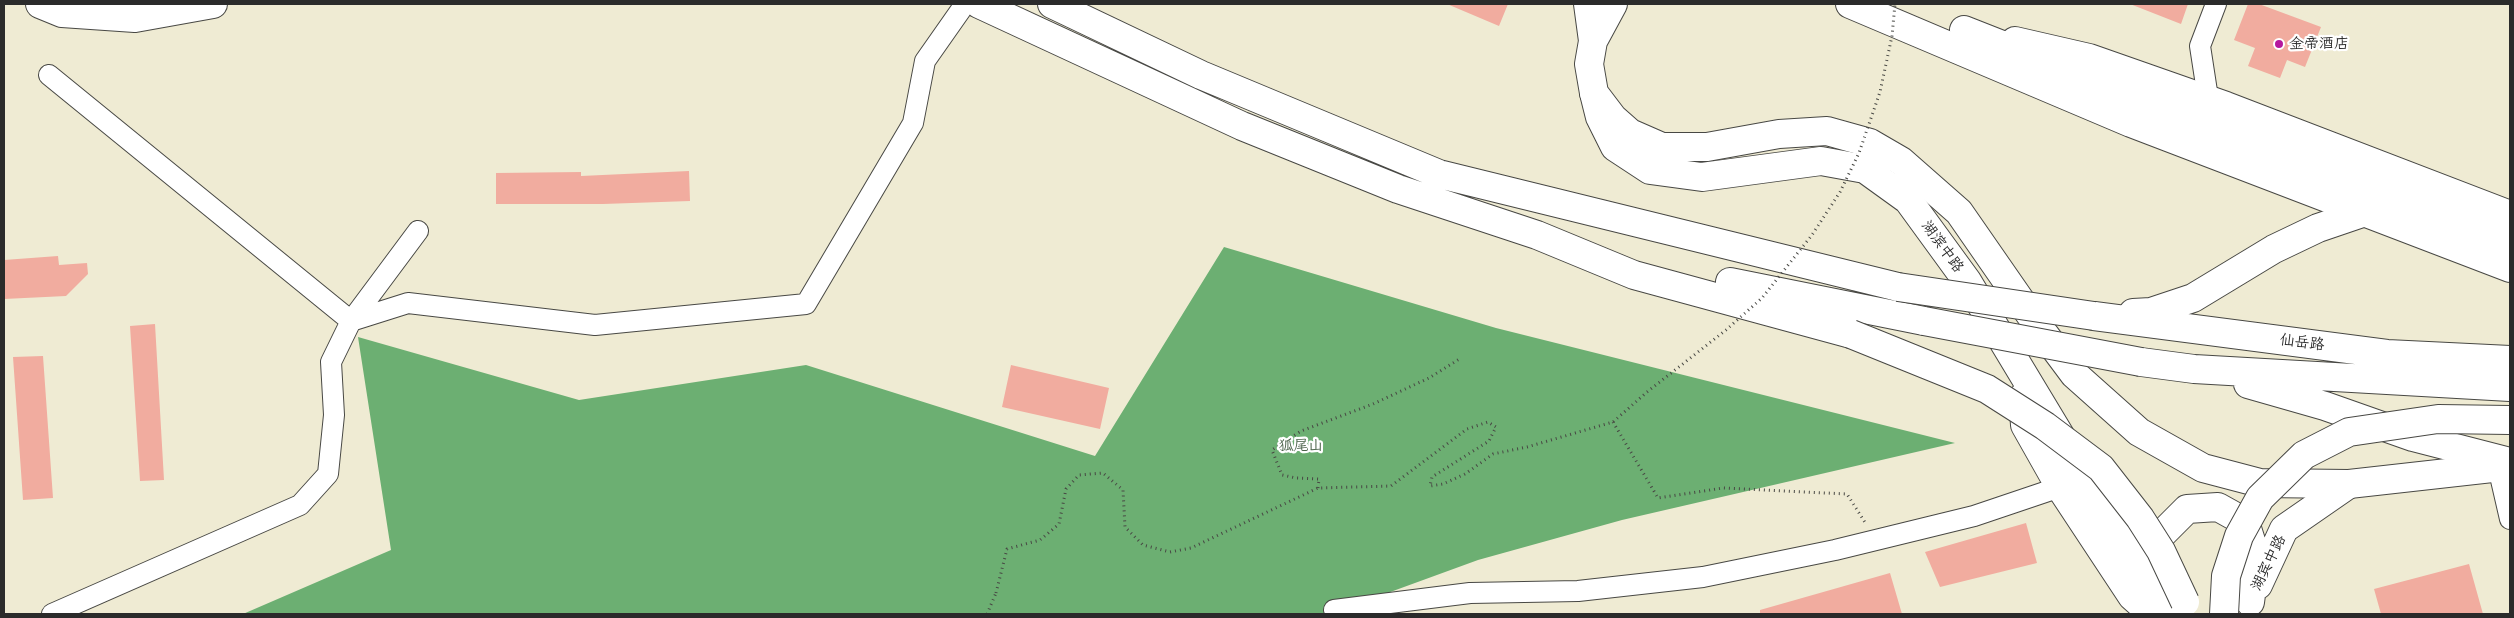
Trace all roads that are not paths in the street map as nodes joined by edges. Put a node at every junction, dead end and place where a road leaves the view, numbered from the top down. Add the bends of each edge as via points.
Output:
1 (40, 4) edge
2 (213, 4) edge
3 (965, 4) edge
4 (979, 4) edge
5 (1052, 4) edge
6 (1588, 4) edge
7 (1613, 4) edge
8 (1850, 4) edge
9 (1855, 4) edge
10 (2216, 4) edge
11 (1964, 30) junction
12 (1592, 41) junction
13 (49, 75) dead end
14 (1594, 93) junction
15 (2208, 98) dead end
16 (2366, 212) junction
17 (2510, 216) edge
18 (418, 231) dead end
19 (1537, 235) junction
20 (2510, 241) edge
21 (2510, 268) edge
22 (2094, 316) junction
23 (351, 321) junction
24 (2510, 360) edge
25 (2194, 369) junction
26 (2021, 370) junction
27 (2510, 388) edge
28 (2510, 420) edge
29 (2506, 465) edge
30 (2350, 484) junction
31 (2060, 487) junction
32 (2510, 519) edge
33 (2142, 574) junction
34 (2250, 608) edge
35 (1334, 610) dead end
36 (2180, 610) edge
37 (52, 614) edge
38 (2152, 614) edge
39 (2224, 614) edge

1 - 2 main road via 62,13 135,18
3 - 23 street via 925,61 913,123 806,304 595,325 408,304
4 - 19 main road via 1206,109 1398,189
5 - 22 main road, bridge via 1216,81 1439,174 1898,287
6 - 12 main road
7 - 12 main road
8 - 16 main road via 2131,123
9 - 11 main road
10 - 15 street via 2200,46
11 - 17 main road via 2089,58 2226,106
11 - 20 main road via 2409,205
12 - 14 main road, 湖滨中路 via 1589,64
13 - 23 street
14 - 26 main road, 湖滨中路 via 1600,117 1615,147 1650,170 1702,177 1822,161 1865,169 1908,200 1967,281
14 - 30 main road via 1613,118 1630,133 1662,147 1706,147 1779,134 1827,131 1870,143 1901,161 1959,212 2074,374 2139,432 2203,468 2260,483
16 - 21 main road
16 - 22 main road via 2318,228 2274,249 2193,298 2151,312
18 - 23 street
19 - 25 main road, 仙岳路, bridge via 1743,286 2141,362
19 - 36 main road, bridge via 1634,275 1851,334 1987,389 2045,426 2101,468 2161,551
22 - 24 main road, 仙岳路 via 2387,354
23 - 37 street via 331,362 334,415 328,474 300,505
25 - 27 main road, 仙岳路
25 - 29 main road via 2325,406 2413,438
26 - 31 main road via 2025,425
26 - 33 main road, 湖滨中路
28 - 39 main road, bridge via 2438,418 2349,432 2304,455 2260,498 2239,536 2226,576
29 - 30 main road
29 - 32 street
30 - 34 main road, 湖宾中路 via 2284,530
31 - 35 street via 1974,516 1703,577 1578,591 1470,593
31 - 38 main road via 2132,596
33 - 34 main road via 2155,541 2187,509 2218,507 2245,522 2256,557
33 - 36 main road, 湖滨中路

